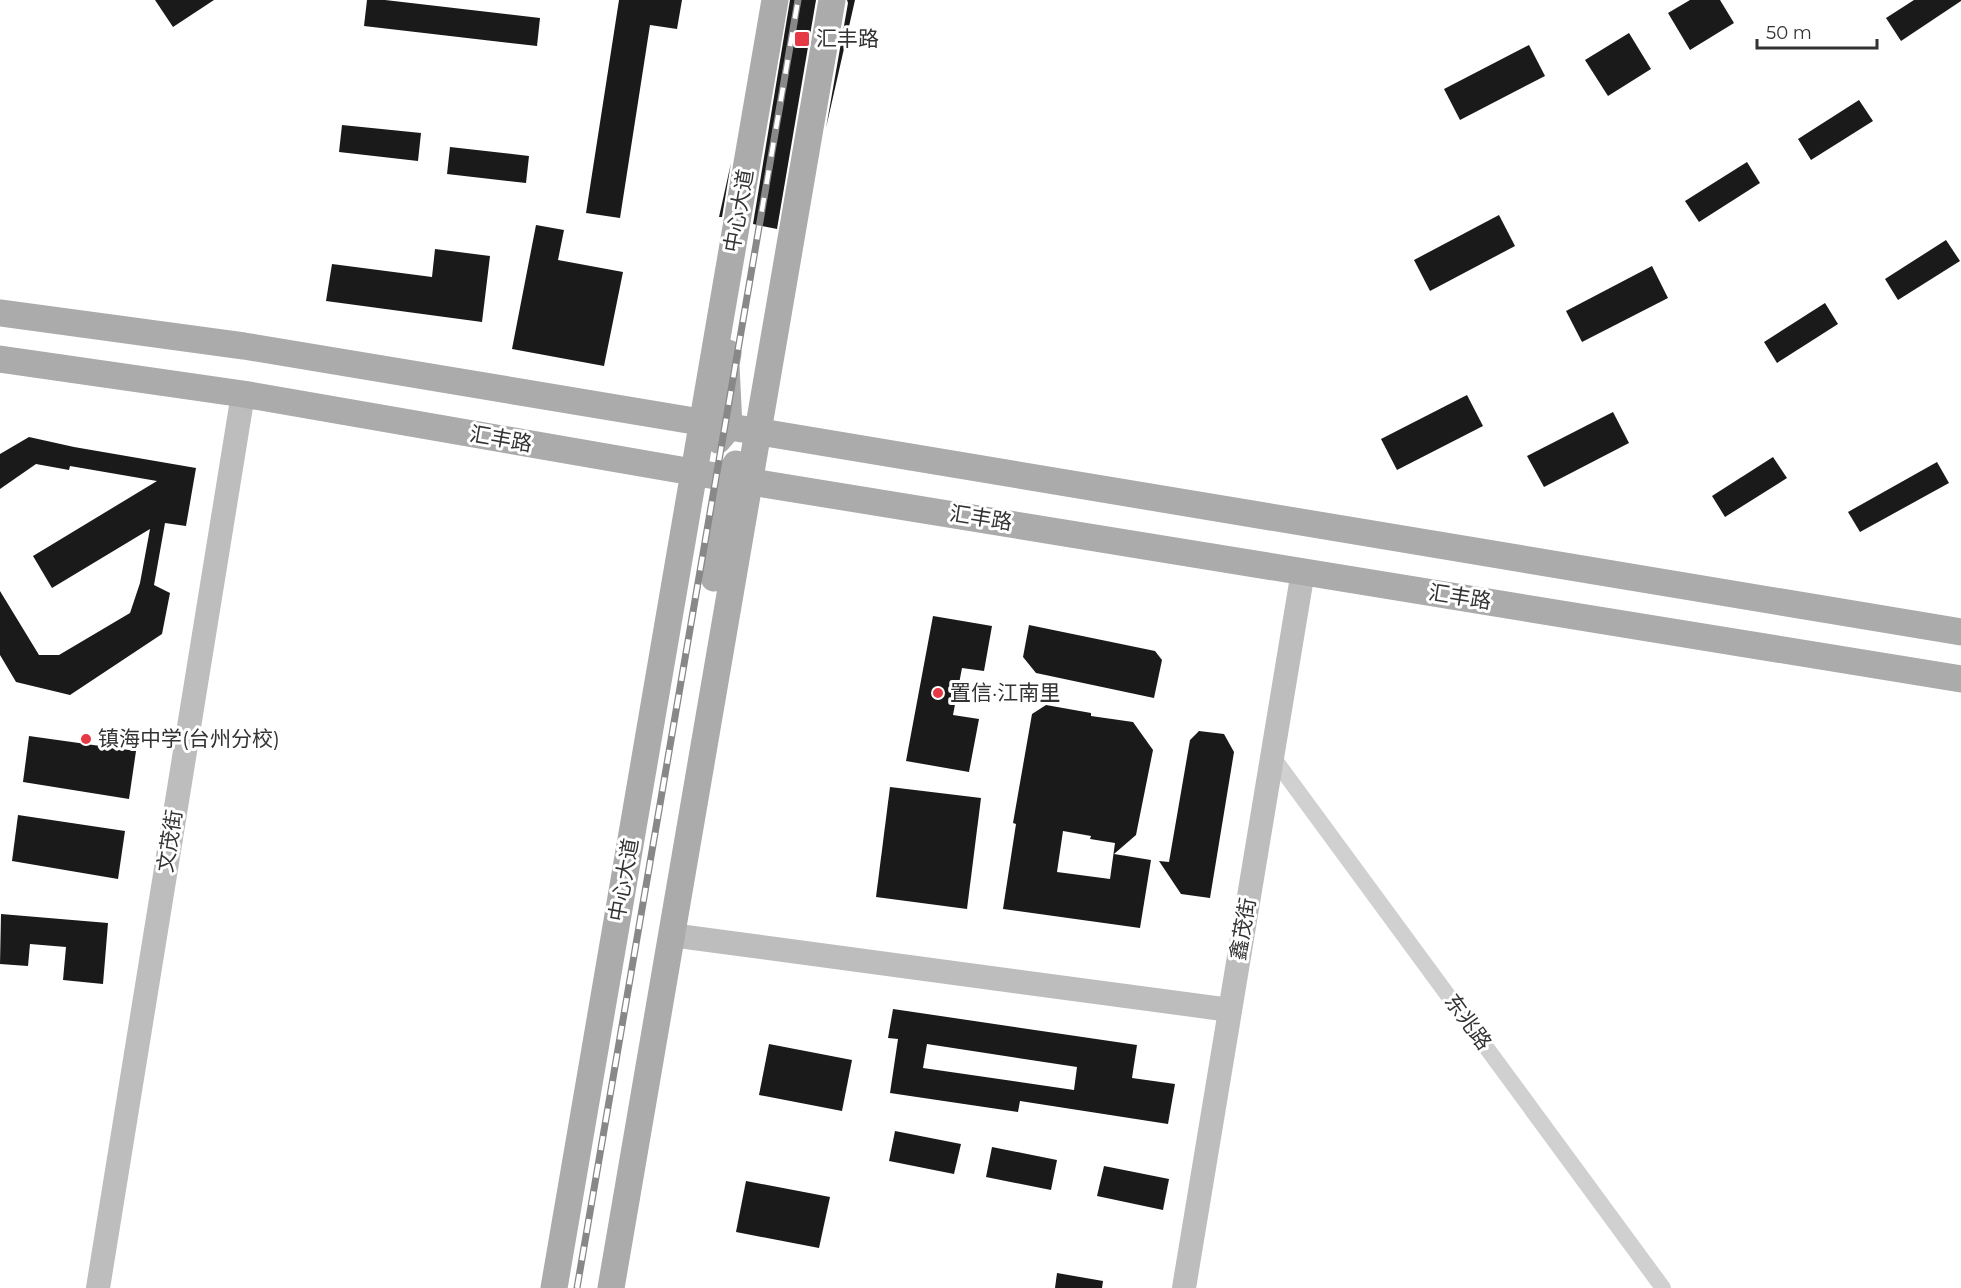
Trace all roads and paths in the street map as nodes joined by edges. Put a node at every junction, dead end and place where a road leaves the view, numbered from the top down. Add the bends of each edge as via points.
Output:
1 (775, 0) edge
2 (790, 0) edge
3 (818, 0) edge
4 (831, 0) edge
5 (0, 313) edge
6 (0, 359) edge
7 (726, 365) junction
8 (243, 394) junction
9 (764, 396) junction
10 (702, 423) junction
11 (729, 427) junction
12 (758, 431) junction
13 (694, 472) junction
14 (738, 479) junction
15 (682, 543) junction
16 (719, 544) junction
17 (1303, 571) junction
18 (1961, 632) edge
19 (1961, 679) edge
20 (1272, 756) junction
21 (700, 767) junction
22 (671, 935) junction
23 (1230, 1010) junction
24 (98, 1288) edge
25 (554, 1288) edge
26 (611, 1288) edge
27 (1184, 1288) edge
28 (1663, 1288) edge

1 - 10 main road, 中心大道
2 - 7 main road, 中心大道
3 - 9 main road, 中心大道 via 756,367
4 - 9 main road, 中心大道
5 - 10 main road via 244,346
6 - 8 main road, 汇丰路
7 - 10 main road, 中心大道
7 - 11 main road, 中心大道
8 - 13 main road, 汇丰路
8 - 24 street, 文茂街
9 - 12 main road, 中心大道
10 - 11 main road
10 - 13 main road, 中心大道
11 - 12 main road
11 - 13 main road, 中心大道
12 - 14 main road, 中心大道
12 - 18 main road
13 - 14 main road, 汇丰路
13 - 15 main road, 中心大道
14 - 16 main road, 中心大道
14 - 17 main road, 汇丰路
14 - 21 main road, 中心大道
15 - 16 main road via 696,523 706,522 714,526
15 - 25 main road, 中心大道
16 - 21 main road, 中心大道 via 701,661
17 - 19 main road, 汇丰路
17 - 20 street, 鑫茂街
20 - 23 street, 鑫茂街
20 - 28 street, 东兆路
21 - 22 main road, 中心大道
22 - 23 street
22 - 26 main road, 中心大道
23 - 27 street, 鑫茂街

